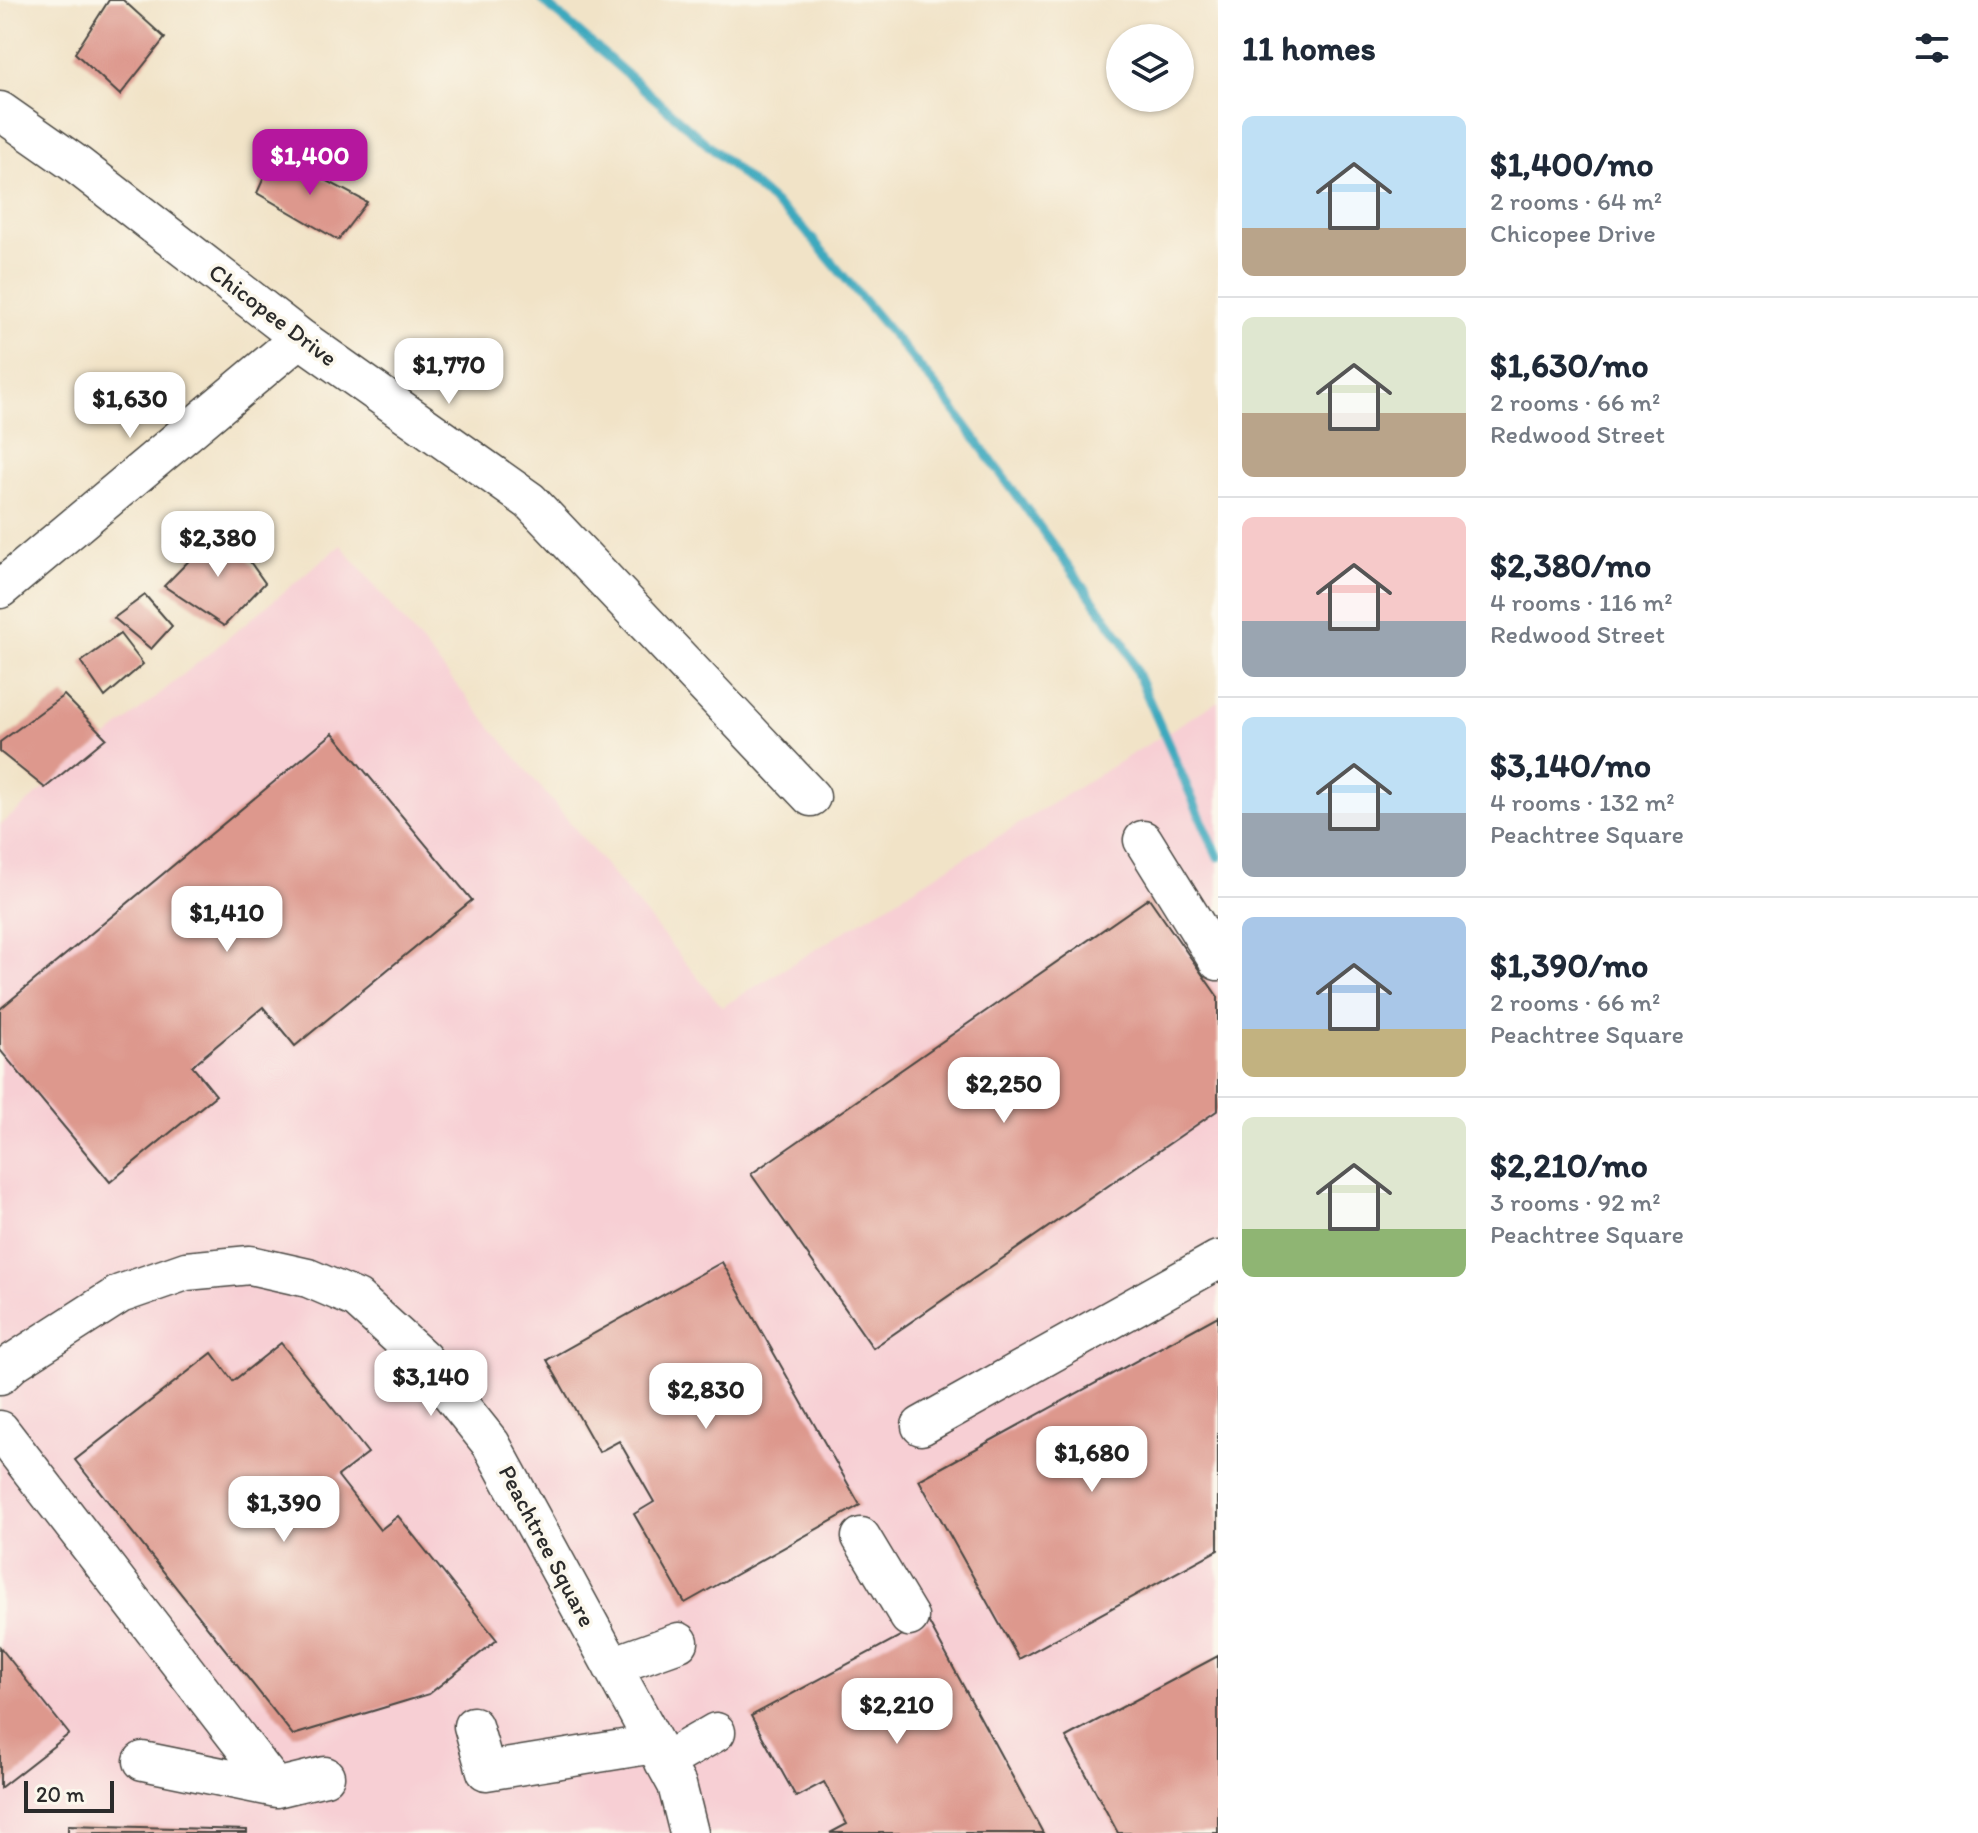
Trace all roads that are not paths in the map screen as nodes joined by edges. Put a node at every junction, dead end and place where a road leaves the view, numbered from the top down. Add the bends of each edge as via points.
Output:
1 (0, 111) edge
2 (300, 338) junction
3 (0, 589) edge
4 (811, 797) dead end
5 (1143, 840) dead end
6 (1218, 961) edge
7 (1218, 1260) edge
8 (0, 1375) edge
9 (921, 1426) dead end
10 (0, 1430) edge
11 (861, 1537) dead end
12 (909, 1617) dead end
13 (679, 1642) dead end
14 (612, 1666) junction
15 (473, 1726) dead end
16 (716, 1732) dead end
17 (659, 1753) junction
18 (143, 1761) dead end
19 (325, 1776) dead end
20 (276, 1788) junction
21 (689, 1833) edge

1 - 2 street, Chicopee Drive
2 - 3 street
2 - 4 street, Chicopee Drive via 530,501
5 - 6 street
7 - 9 street
8 - 14 street, Peachtree Square via 120,1294 186,1271 250,1265 308,1278 357,1299 423,1359 491,1444
10 - 20 street
11 - 12 street
13 - 14 street
14 - 17 street, Peachtree Square
15 - 17 street via 486,1771
16 - 17 street
17 - 21 street, Peachtree Square via 677,1785
18 - 20 street
19 - 20 street

